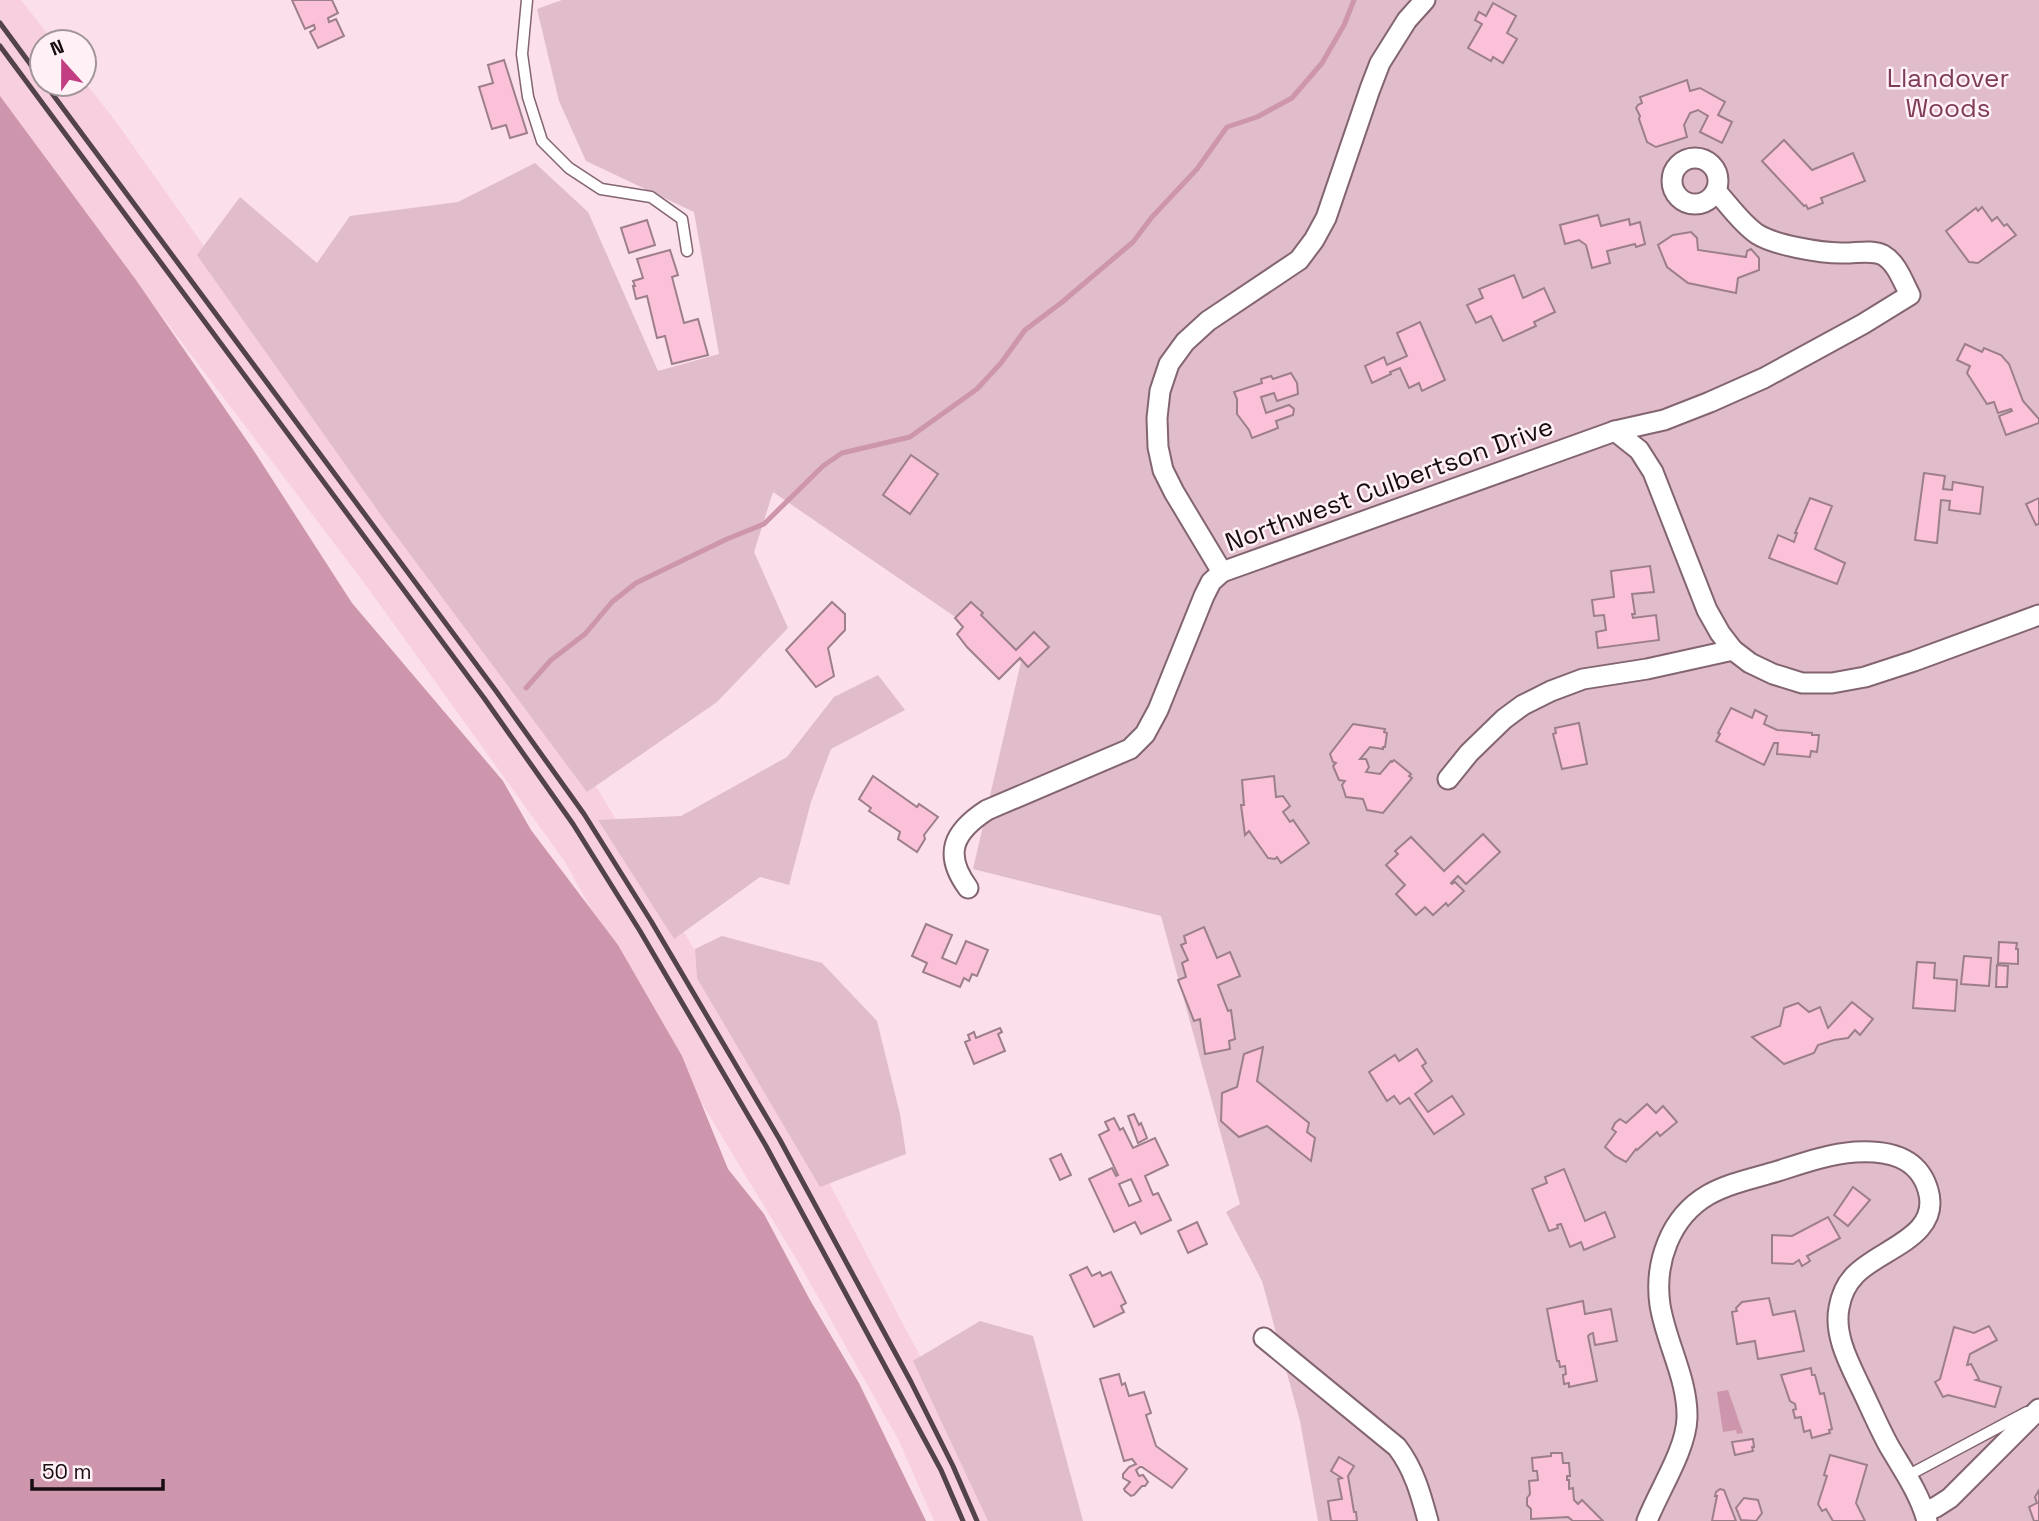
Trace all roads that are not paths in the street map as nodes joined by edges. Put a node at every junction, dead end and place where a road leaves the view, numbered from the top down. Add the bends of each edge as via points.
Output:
1 (527, 0) edge
2 (1425, 0) edge
3 (1716, 191) dead end
4 (687, 251) dead end
5 (1615, 431) junction
6 (1222, 572) junction
7 (2039, 615) edge
8 (1733, 650) junction
9 (1448, 779) dead end
10 (968, 888) dead end
11 (1264, 1338) dead end
12 (2039, 1408) edge
13 (1907, 1476) junction
14 (1926, 1516) edge
15 (1428, 1521) edge
16 (1647, 1521) edge

1 - 4 lane via 522,54 528,97 542,141 569,168 601,189 651,197 682,219
2 - 6 street via 1380,63 1314,240 1298,260 1208,321 1169,364 1157,418 1163,470
3 - 5 street, Northwest Culbertson Drive via 1761,236 1821,252 1881,254 1910,295 1764,378 1664,420
5 - 6 street, Northwest Culbertson Drive
5 - 8 street via 1639,450 1653,472 1707,610
6 - 10 street, Northwest Culbertson Drive via 1204,596 1145,734 1130,749 971,821 954,847 959,876
7 - 8 street via 1914,661 1832,683 1802,683 1773,674
8 - 9 street via 1583,679 1551,691 1504,719
11 - 15 street via 1397,1447 1416,1482
12 - 13 lane
12 - 14 street via 1950,1498
13 - 14 street
13 - 16 street via 1853,1373 1842,1346 1838,1312 1856,1274 1916,1233 1929,1211 1928,1192 1920,1172 1898,1156 1845,1153 1716,1191 1692,1208 1667,1241 1660,1300 1684,1390 1687,1424

